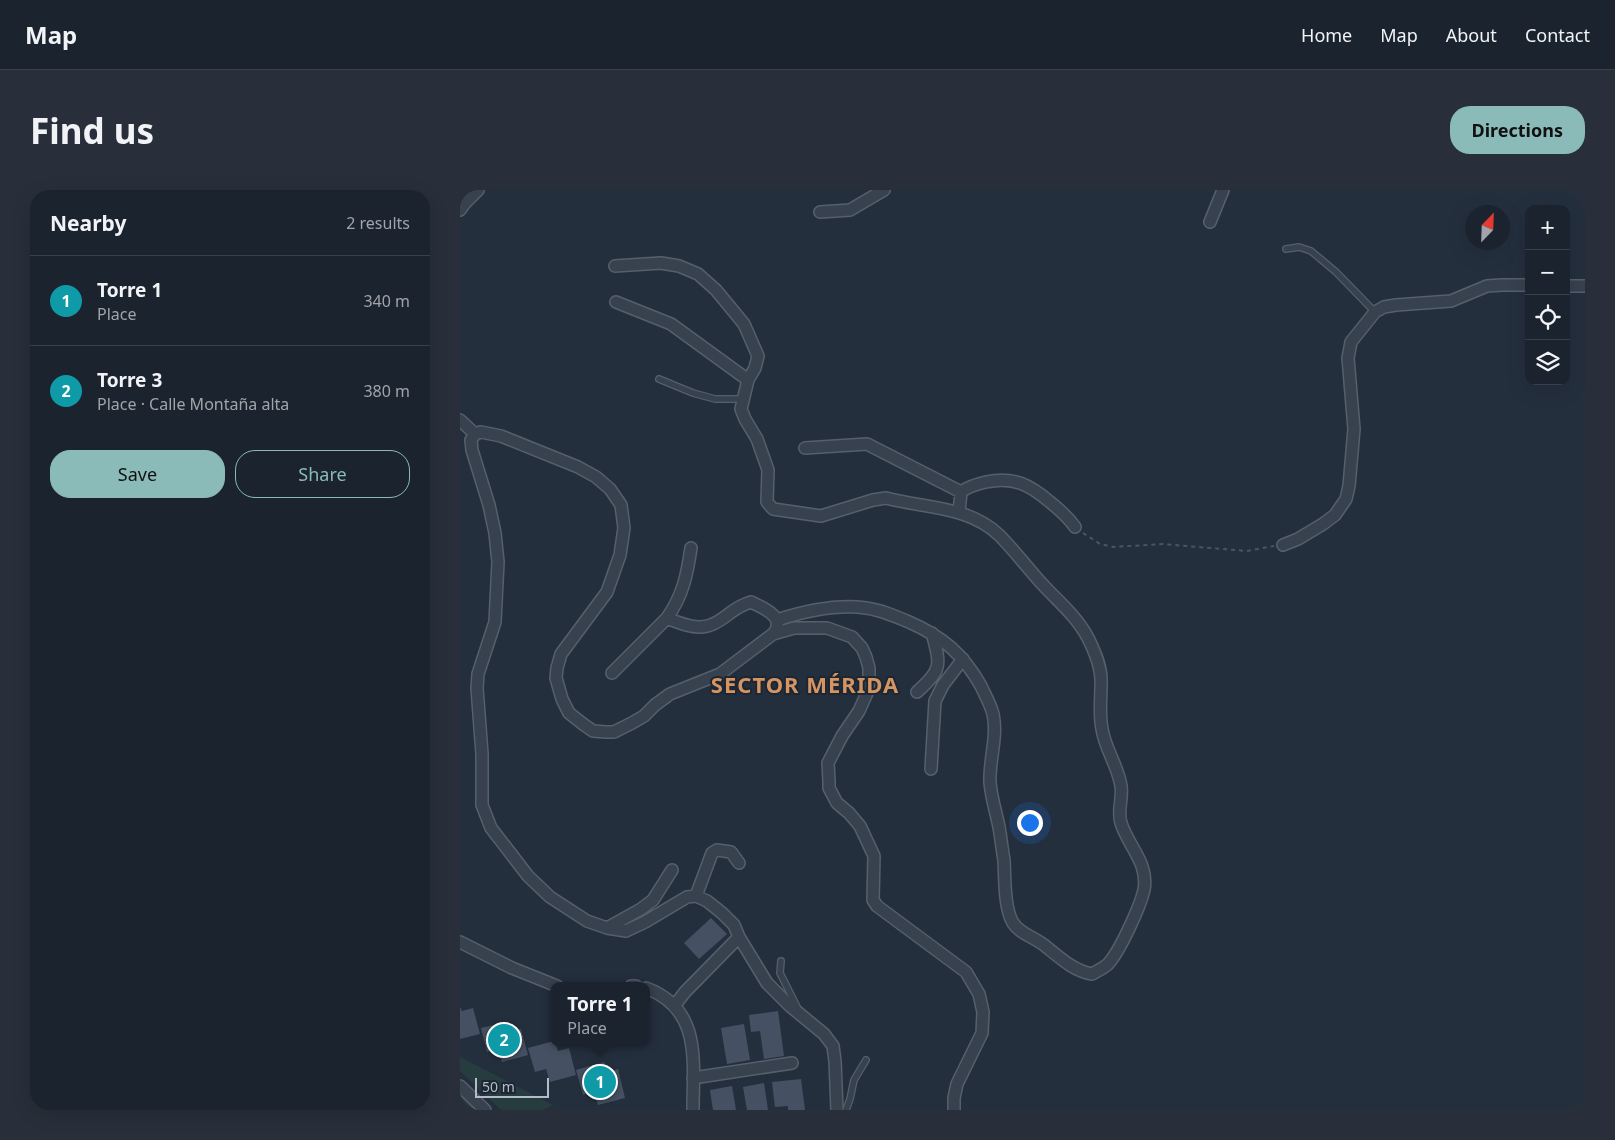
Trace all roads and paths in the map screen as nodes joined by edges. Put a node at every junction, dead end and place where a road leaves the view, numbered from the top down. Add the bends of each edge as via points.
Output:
1 (478, 190) edge
2 (884, 190) edge
3 (1223, 190) edge
4 (460, 210) edge
5 (820, 212) dead end
6 (1210, 222) dead end
7 (1286, 249) dead end
8 (615, 266) dead end
9 (1525, 285) edge
10 (1570, 286) edge
11 (1585, 286) edge
12 (616, 302) dead end
13 (1375, 312) junction
14 (659, 379) dead end
15 (748, 380) junction
16 (744, 399) junction
17 (460, 420) edge
18 (475, 434) junction
19 (805, 448) dead end
20 (961, 492) junction
21 (959, 512) junction
22 (1075, 527) joint
23 (1283, 545) joint
24 (691, 548) dead end
25 (667, 618) junction
26 (777, 620) junction
27 (932, 633) junction
28 (774, 634) junction
29 (963, 659) junction
30 (612, 673) dead end
31 (917, 692) dead end
32 (931, 769) dead end
33 (739, 863) dead end
34 (672, 870) dead end
35 (696, 896) junction
36 (607, 928) junction
37 (739, 936) junction
38 (460, 942) edge
39 (781, 961) dead end
40 (550, 983) edge
41 (650, 990) edge
42 (675, 1005) junction
43 (801, 1015) junction
44 (866, 1060) dead end
45 (792, 1063) dead end
46 (693, 1078) junction
47 (460, 1086) edge
48 (485, 1110) edge
49 (693, 1110) edge
50 (837, 1110) edge
51 (846, 1110) edge
52 (954, 1110) edge

1 - 4 street
2 - 5 street via 850,210
3 - 6 street
7 - 13 lane via 1299,247 1311,251
8 - 15 street via 661,263 698,274 744,324 758,356
9 - 13 street via 1487,286 1451,301 1396,304
10 - 11 street
12 - 15 street via 671,324
13 - 23 street via 1351,342 1348,358 1354,429 1346,499 1323,524
14 - 16 lane via 715,399
15 - 16 street
16 - 21 street via 741,409 768,470 767,502 773,509 821,516 886,498
17 - 18 street
18 - 28 street via 501,436 578,467 596,476 621,506 624,528 620,555 607,592 560,654 557,668 556,678 569,713 593,732 614,732 632,723 670,694 720,674
18 - 36 street via 472,450 489,505 498,562 495,622 478,674 482,805 491,828 528,876 550,897 587,921
19 - 20 street via 867,444
20 - 21 street
20 - 22 street via 969,486 1012,480 1038,491
21 - 29 street via 998,534 1070,613 1087,636 1100,667 1102,731 1121,786 1120,821 1141,861 1144,889 1114,956 1107,966 1092,974 1076,969 1028,936 1014,925 1007,912 1003,851 990,784 993,714 985,694
22 - 23 path via 1100,544 1113,547 1162,544 1247,550
24 - 25 street via 687,575
25 - 26 street via 702,627 751,602
25 - 30 street
26 - 27 street via 802,612 867,608
26 - 28 street
27 - 29 street
27 - 31 street via 939,662 937,670
28 - 52 street via 794,628 828,628 852,637 866,657 869,668 867,693 828,763 829,788 837,803 860,826 874,856 873,900 877,906 966,972 979,994 983,1012 982,1033 957,1084
29 - 32 street via 935,701
33 - 35 street via 731,852 717,850 712,853
34 - 36 street via 653,900
35 - 36 street via 687,897 626,931
35 - 37 street via 734,924
37 - 42 street
37 - 43 street via 767,983
38 - 40 street
39 - 43 lane via 780,972
41 - 42 street
42 - 46 street via 689,1031
43 - 50 street via 833,1046
44 - 51 lane via 854,1080
45 - 46 street
46 - 49 street
47 - 48 street

